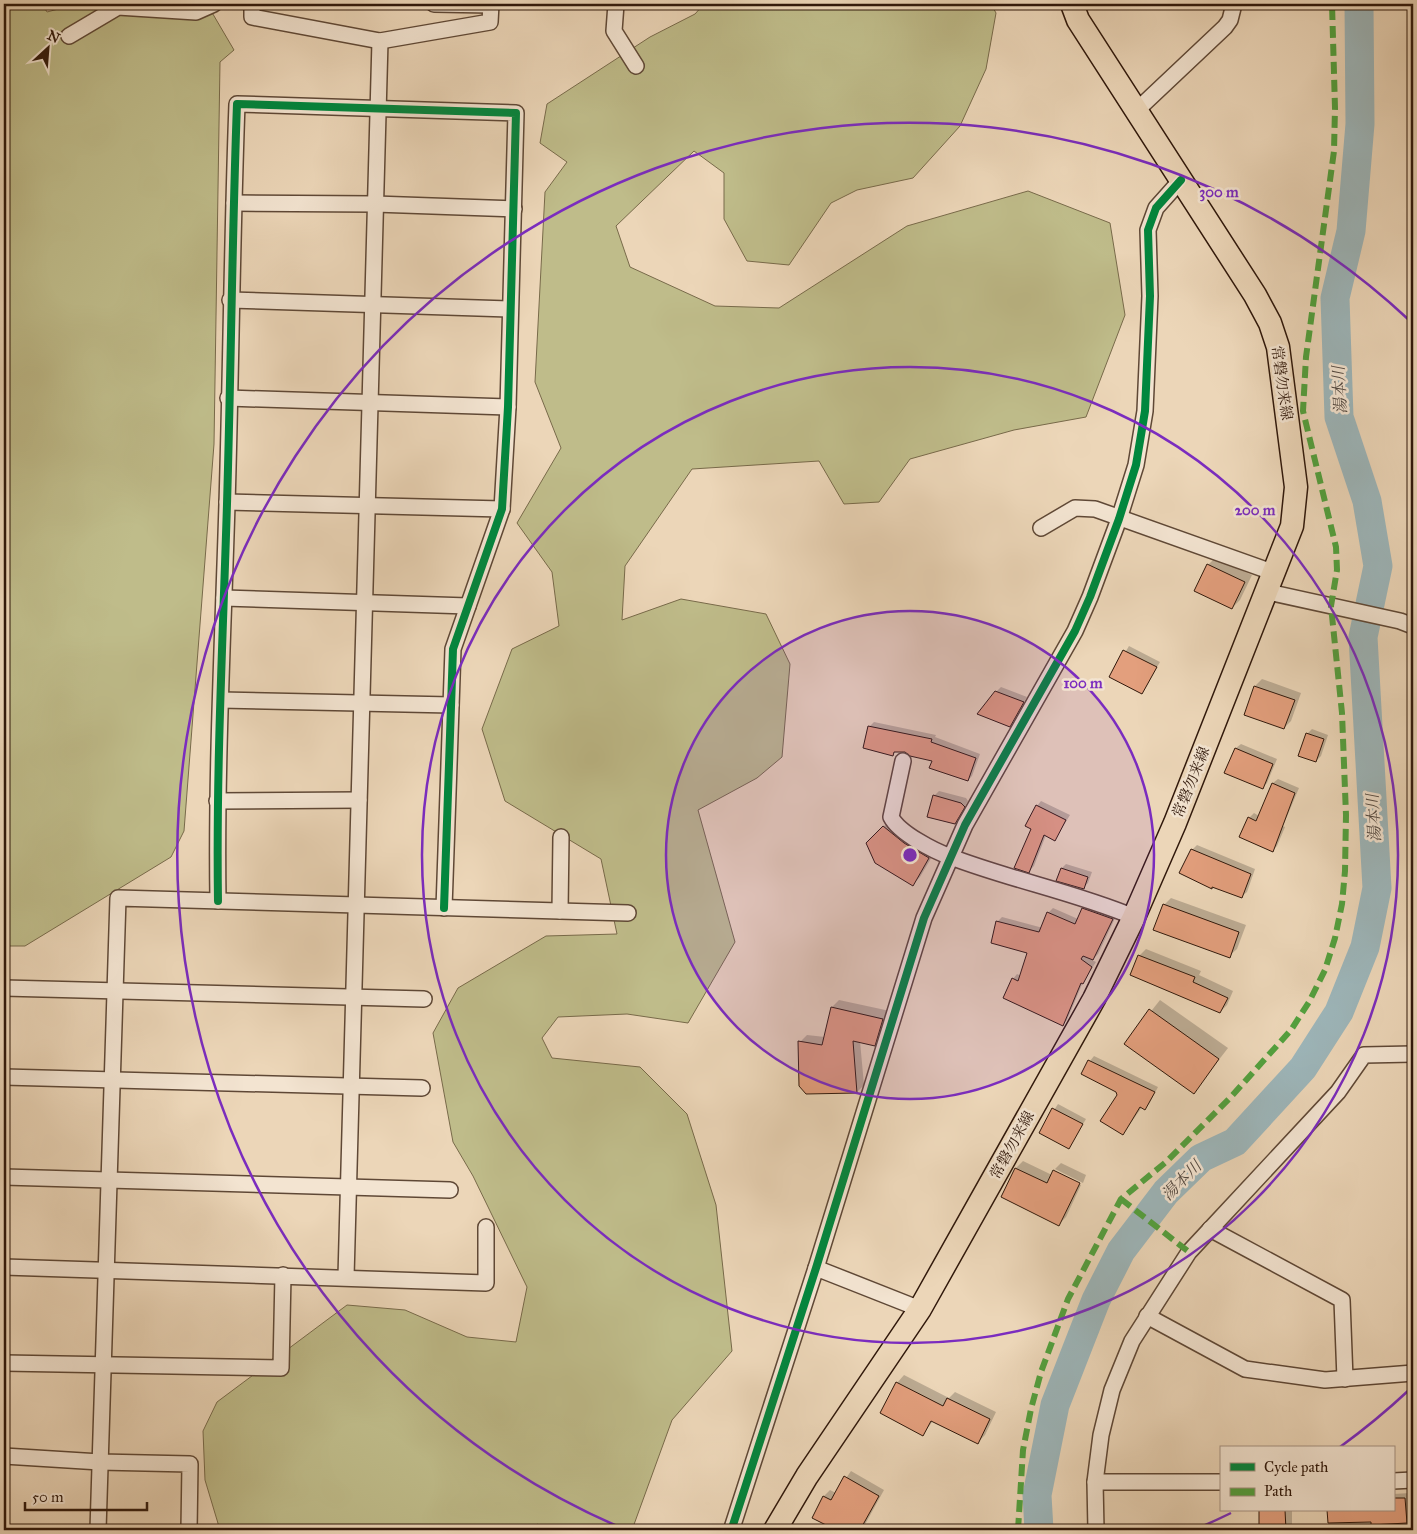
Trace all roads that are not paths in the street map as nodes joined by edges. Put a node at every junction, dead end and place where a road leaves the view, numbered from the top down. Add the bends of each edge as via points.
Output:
1 (214, 4) edge
2 (252, 4) edge
3 (434, 4) edge
4 (491, 4) edge
5 (616, 4) edge
6 (1072, 4) edge
7 (1234, 4) edge
8 (70, 36) dead end
9 (380, 41) junction
10 (636, 66) dead end
11 (378, 108) junction
12 (1136, 111) junction
13 (1181, 180) junction
14 (234, 203) junction
15 (375, 204) junction
16 (514, 209) junction
17 (230, 300) junction
18 (373, 305) junction
19 (509, 309) junction
20 (228, 398) junction
21 (370, 404) junction
22 (508, 407) junction
23 (227, 502) junction
24 (367, 504) junction
25 (502, 509) junction
26 (1119, 518) junction
27 (1040, 528) dead end
28 (1272, 583) junction
29 (224, 598) junction
30 (364, 603) junction
31 (468, 606) junction
32 (1407, 624) edge
33 (221, 700) junction
34 (362, 704) junction
35 (451, 705) junction
36 (903, 760) dead end
37 (359, 800) junction
38 (217, 801) junction
39 (561, 837) dead end
40 (950, 857) junction
41 (218, 901) junction
42 (356, 907) junction
43 (444, 908) junction
44 (560, 911) junction
45 (628, 913) dead end
46 (1134, 917) junction
47 (4, 988) edge
48 (115, 990) junction
49 (354, 997) junction
50 (424, 999) dead end
51 (1413, 1054) edge
52 (4, 1077) edge
53 (114, 1081) junction
54 (351, 1086) junction
55 (422, 1088) dead end
56 (4, 1177) edge
57 (108, 1180) junction
58 (348, 1187) junction
59 (450, 1190) dead end
60 (486, 1227) dead end
61 (1210, 1228) junction
62 (4, 1266) edge
63 (816, 1268) junction
64 (107, 1269) junction
65 (283, 1275) junction
66 (346, 1276) junction
67 (920, 1310) junction
68 (1147, 1316) junction
69 (4, 1363) edge
70 (105, 1365) junction
71 (1413, 1373) edge
72 (1345, 1379) junction
73 (4, 1456) edge
74 (100, 1462) junction
75 (1394, 1480) edge
76 (1413, 1480) edge
77 (1095, 1482) junction
78 (1220, 1482) edge
79 (98, 1530) edge
80 (189, 1530) edge
81 (734, 1530) edge
82 (775, 1530) edge
83 (1096, 1530) edge

1 - 8 street via 196,12 118,7
2 - 9 street via 252,16
3 - 4 street
4 - 9 street via 490,22
5 - 10 street via 614,31
6 - 12 main road, 常磐勿来線 via 1078,20
7 - 12 street via 1226,27
9 - 11 street
11 - 14 street via 237,104
11 - 15 street
11 - 16 street via 516,113
12 - 13 main road, 常磐勿来線
13 - 26 street via 1156,208 1148,230 1150,296 1145,411 1136,465
13 - 28 main road, 常磐勿来線 via 1255,295 1278,347 1296,487 1292,526
14 - 15 street
14 - 17 street
15 - 16 street
15 - 18 street
16 - 19 street
17 - 18 street
17 - 20 street
18 - 19 street
18 - 21 street
19 - 22 street
20 - 21 street
20 - 23 street
21 - 22 street
21 - 24 street
22 - 25 street
23 - 24 street
23 - 29 street
24 - 25 street
24 - 30 street
25 - 31 street
26 - 27 street via 1095,509 1075,508
26 - 28 street
26 - 40 street via 1075,631 987,783
28 - 32 street via 1334,607
28 - 46 main road, 常磐勿来線
29 - 30 street
29 - 33 street
30 - 31 street
30 - 34 street
31 - 35 street via 453,650
33 - 34 street
33 - 38 street
34 - 35 street
34 - 37 street
35 - 43 street
36 - 40 street via 891,817 904,832
37 - 38 street
37 - 42 street
38 - 41 street
39 - 44 street
40 - 46 street
40 - 63 street via 907,966
41 - 42 street
41 - 48 street via 118,898
42 - 43 street
42 - 49 street
43 - 44 street
44 - 45 street
46 - 67 main road, 常磐勿来線 via 1094,999
47 - 48 street
48 - 49 street
48 - 53 street
49 - 50 street
49 - 54 street
51 - 61 street via 1364,1055 1338,1092
52 - 53 street
53 - 54 street
53 - 57 street
54 - 55 street
54 - 58 street
56 - 57 street
57 - 58 street
57 - 64 street
58 - 59 street
58 - 66 street
60 - 66 street via 486,1283
61 - 68 street
61 - 72 street via 1342,1300
62 - 64 street
63 - 67 street
63 - 81 street via 732,1528
64 - 65 street
64 - 70 street
65 - 66 street
65 - 70 street via 281,1368
67 - 82 main road, 常磐勿来線 via 807,1476
68 - 72 street via 1245,1369 1325,1380
68 - 77 street via 1132,1341 1112,1390 1101,1434
69 - 70 street
70 - 74 street
71 - 72 street
73 - 74 street
74 - 79 street
74 - 80 street via 190,1464
75 - 76 street
77 - 78 street
77 - 83 street

